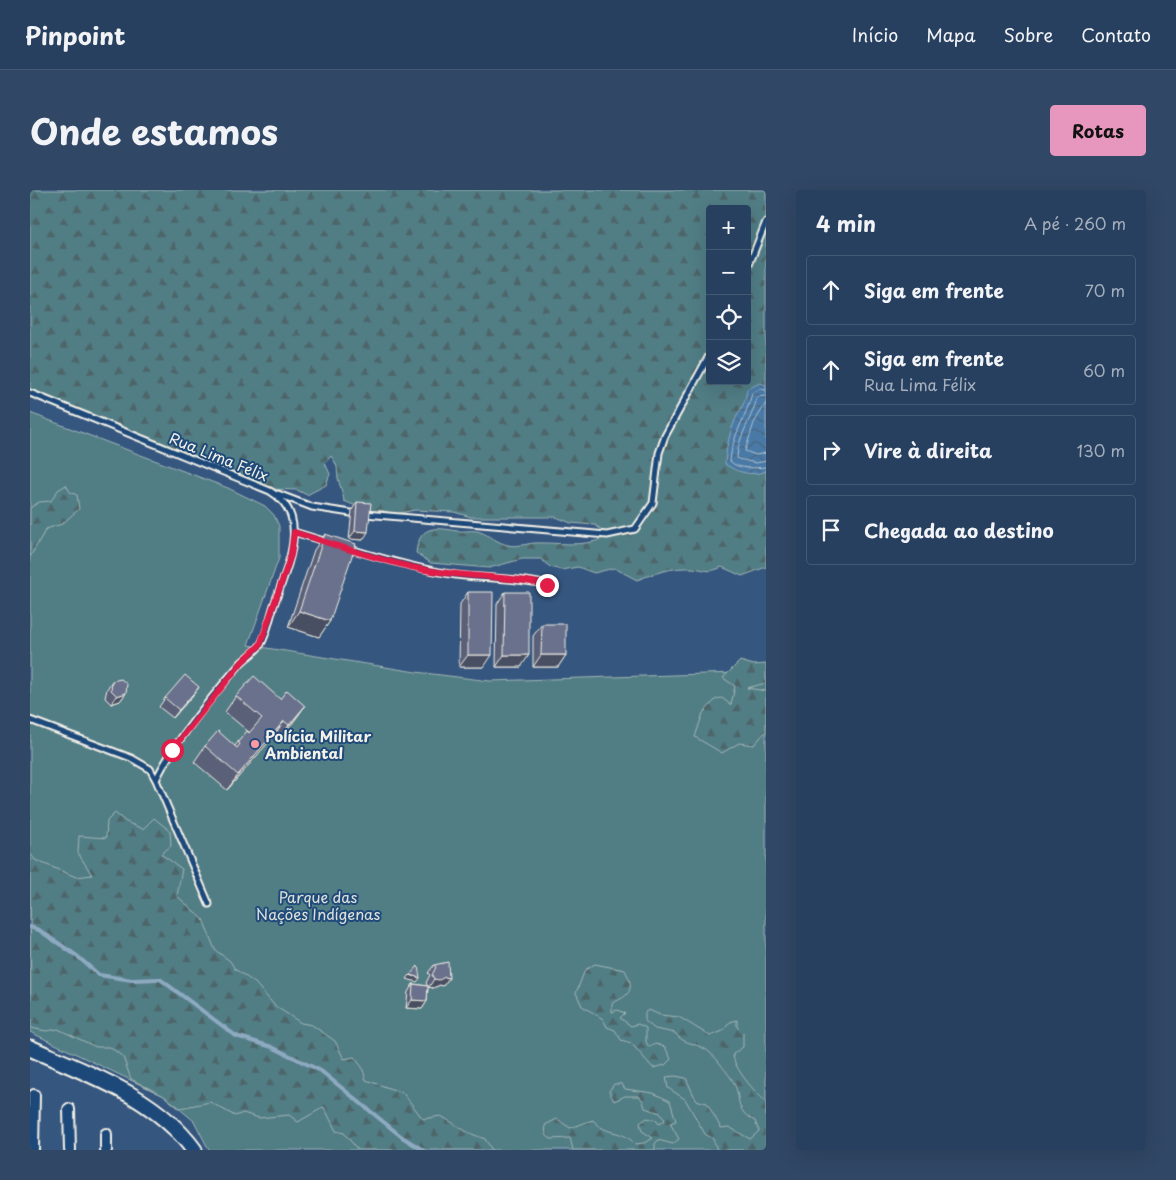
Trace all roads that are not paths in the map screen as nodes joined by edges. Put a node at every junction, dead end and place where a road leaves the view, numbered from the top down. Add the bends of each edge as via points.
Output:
1 (766, 222) edge
2 (751, 260) edge
3 (706, 361) edge
4 (30, 393) edge
5 (270, 490) junction
6 (351, 513) dead end
7 (365, 514) edge
8 (294, 532) junction
9 (330, 543) edge
10 (339, 545) edge
11 (547, 585) dead end
12 (30, 720) edge
13 (156, 780) junction
14 (210, 904) dead end
15 (30, 1048) edge
16 (34, 1096) dead end
17 (69, 1109) dead end
18 (106, 1134) dead end
19 (33, 1150) edge
20 (70, 1150) edge
21 (106, 1150) edge
22 (194, 1150) edge

1 - 2 lane
3 - 7 lane via 665,436 659,452 653,503 635,529 606,535
4 - 5 lane, Rua Lima Félix
5 - 6 lane via 312,507
5 - 8 lane, Rua Lima Félix via 290,511
8 - 9 lane
8 - 13 lane, Rua Lima Félix via 291,555 260,645 242,662 172,750
10 - 11 lane via 411,567 457,575 525,579
12 - 13 lane via 131,758 150,769
13 - 14 lane
15 - 22 street via 125,1091 180,1131
16 - 19 street
17 - 20 street
18 - 21 street

